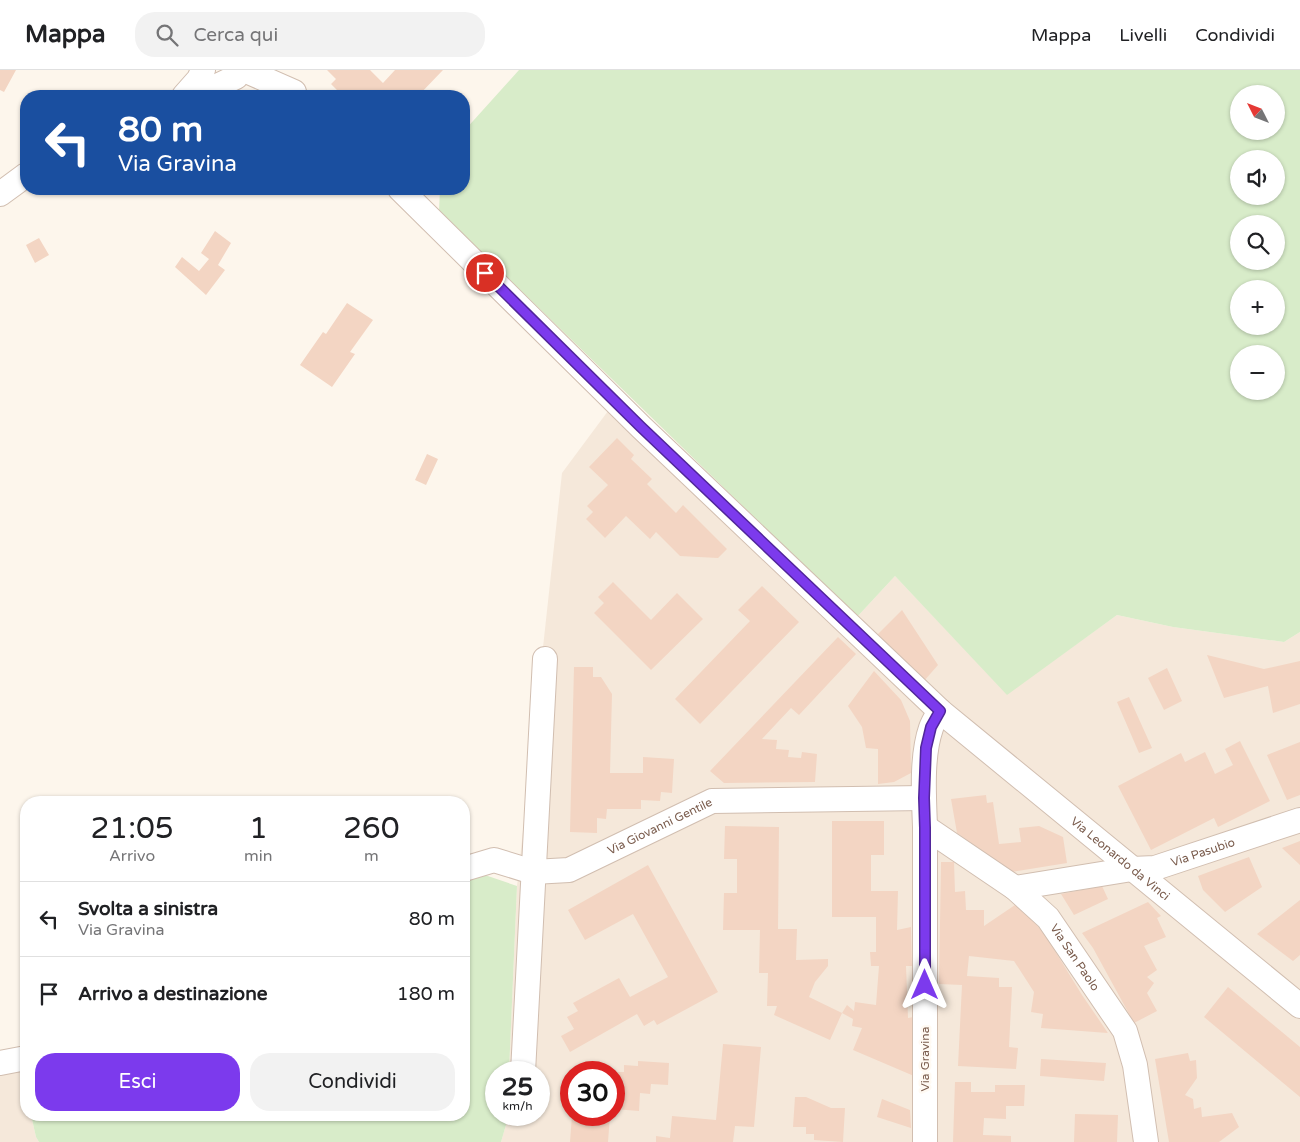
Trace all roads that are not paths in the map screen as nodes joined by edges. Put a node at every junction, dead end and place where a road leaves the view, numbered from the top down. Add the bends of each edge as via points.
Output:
1 (203, 70) edge
2 (278, 70) edge
3 (239, 72) edge
4 (189, 90) edge
5 (207, 90) edge
6 (286, 90) edge
7 (293, 90) edge
8 (20, 179) edge
9 (0, 194) edge
10 (406, 195) edge
11 (545, 659) dead end
12 (940, 711) junction
13 (924, 798) junction
14 (1300, 820) edge
15 (925, 828) junction
16 (470, 867) edge
17 (1132, 869) junction
18 (533, 872) junction
19 (1015, 888) junction
20 (1300, 1006) edge
21 (20, 1059) edge
22 (524, 1061) edge
23 (0, 1064) edge
24 (925, 1142) edge
25 (1146, 1142) edge

1 - 4 street
2 - 7 street
3 - 5 street
3 - 6 street
8 - 9 street
10 - 12 street via 641,427
11 - 18 street
12 - 13 street, Via Gravina via 931,727 926,748
12 - 17 street, Via Leonardo da Vinci
13 - 15 street, Via Gravina
13 - 18 street, Via Giovanni Gentile via 712,801 569,870
14 - 17 street, Via Pasubio via 1155,868
15 - 19 street, Via San Paolo
15 - 24 street, Via Gravina
16 - 18 street, Via Giovanni Gentile via 494,860
17 - 19 street, Via Pasubio
17 - 20 street, Via Leonardo da Vinci
18 - 22 street
19 - 25 street, Via San Paolo via 1048,918 1125,1031 1134,1064
21 - 23 street

